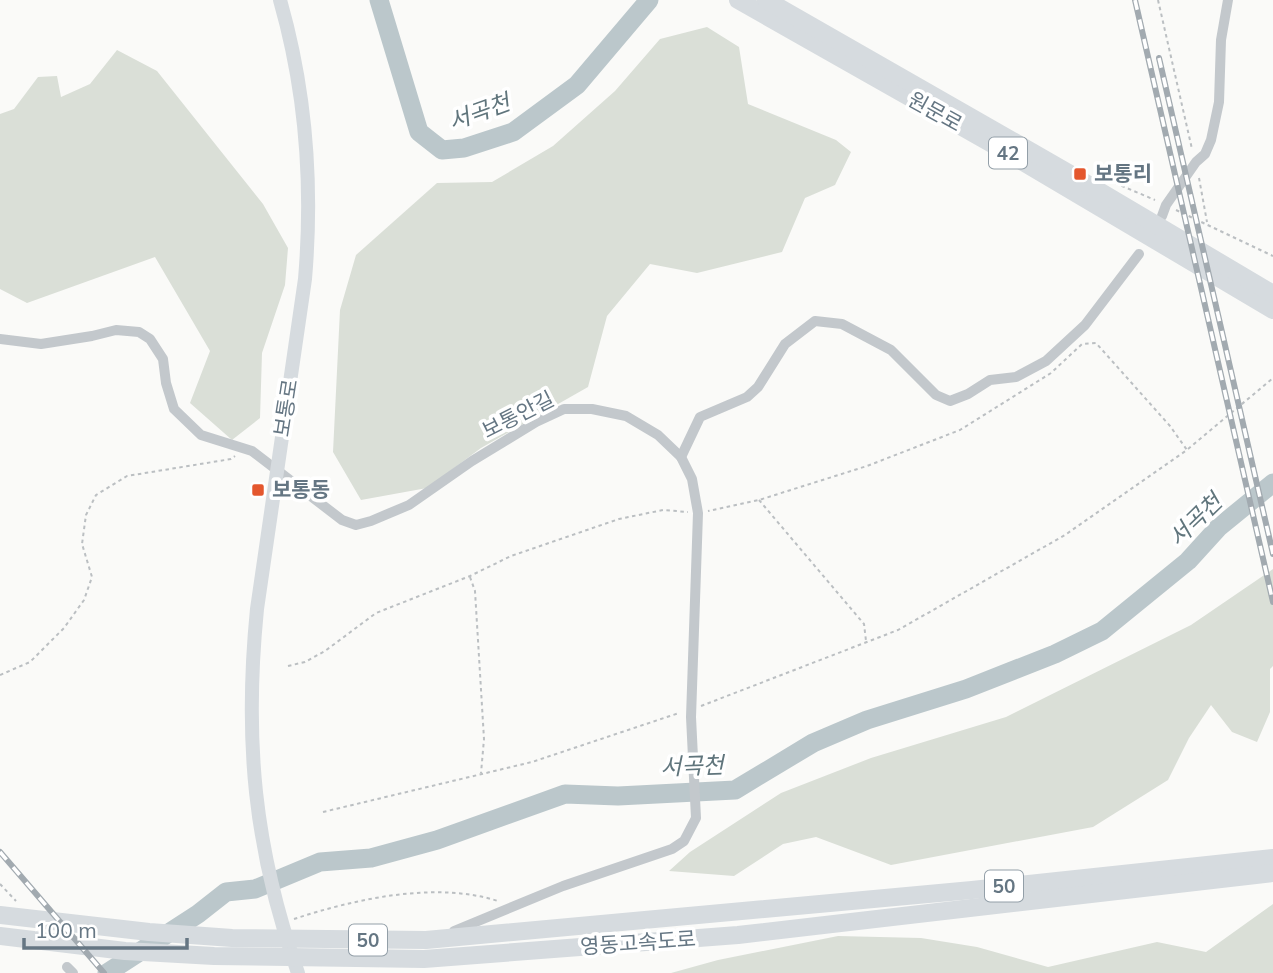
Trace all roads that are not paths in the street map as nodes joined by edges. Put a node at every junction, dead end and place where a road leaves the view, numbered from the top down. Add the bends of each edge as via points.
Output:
1 (280, 0) edge
2 (766, 0) edge
3 (1228, 0) edge
4 (739, 1) edge
5 (1162, 216) dead end
6 (1139, 254) dead end
7 (1273, 295) edge
8 (1273, 310) edge
9 (0, 340) edge
10 (681, 457) junction
11 (1273, 847) edge
12 (1273, 858) edge
13 (1209, 865) junction
14 (1273, 873) edge
15 (0, 915) edge
16 (0, 936) edge
17 (298, 973) edge
18 (389, 973) edge

1 - 17 street, 보통로 via 302,111 309,228 257,608 251,737 258,817 275,899
2 - 7 highway, 원문로 / 42
3 - 5 street via 1211,140
4 - 8 highway, 원문로 / 42
6 - 10 street via 1085,325 1046,361 1016,377 990,380 950,401 936,395 891,350 842,324 815,321 785,344 747,397 701,417
9 - 10 street, 보통안길 via 41,344 116,330 138,332 150,339 163,359 174,409 201,435 248,450 342,520 356,525 409,505 536,422 564,409 626,416 658,435
10 - 18 street, 보통안길 via 692,479 698,513 691,713 696,818 684,841 409,946
11 - 13 highway
12 - 13 highway, 영동고속도로 / 50
13 - 15 highway, 영동고속도로 / 50 via 426,940 232,938
14 - 16 highway, 영동고속도로 / 50 via 738,935 425,959 214,956

